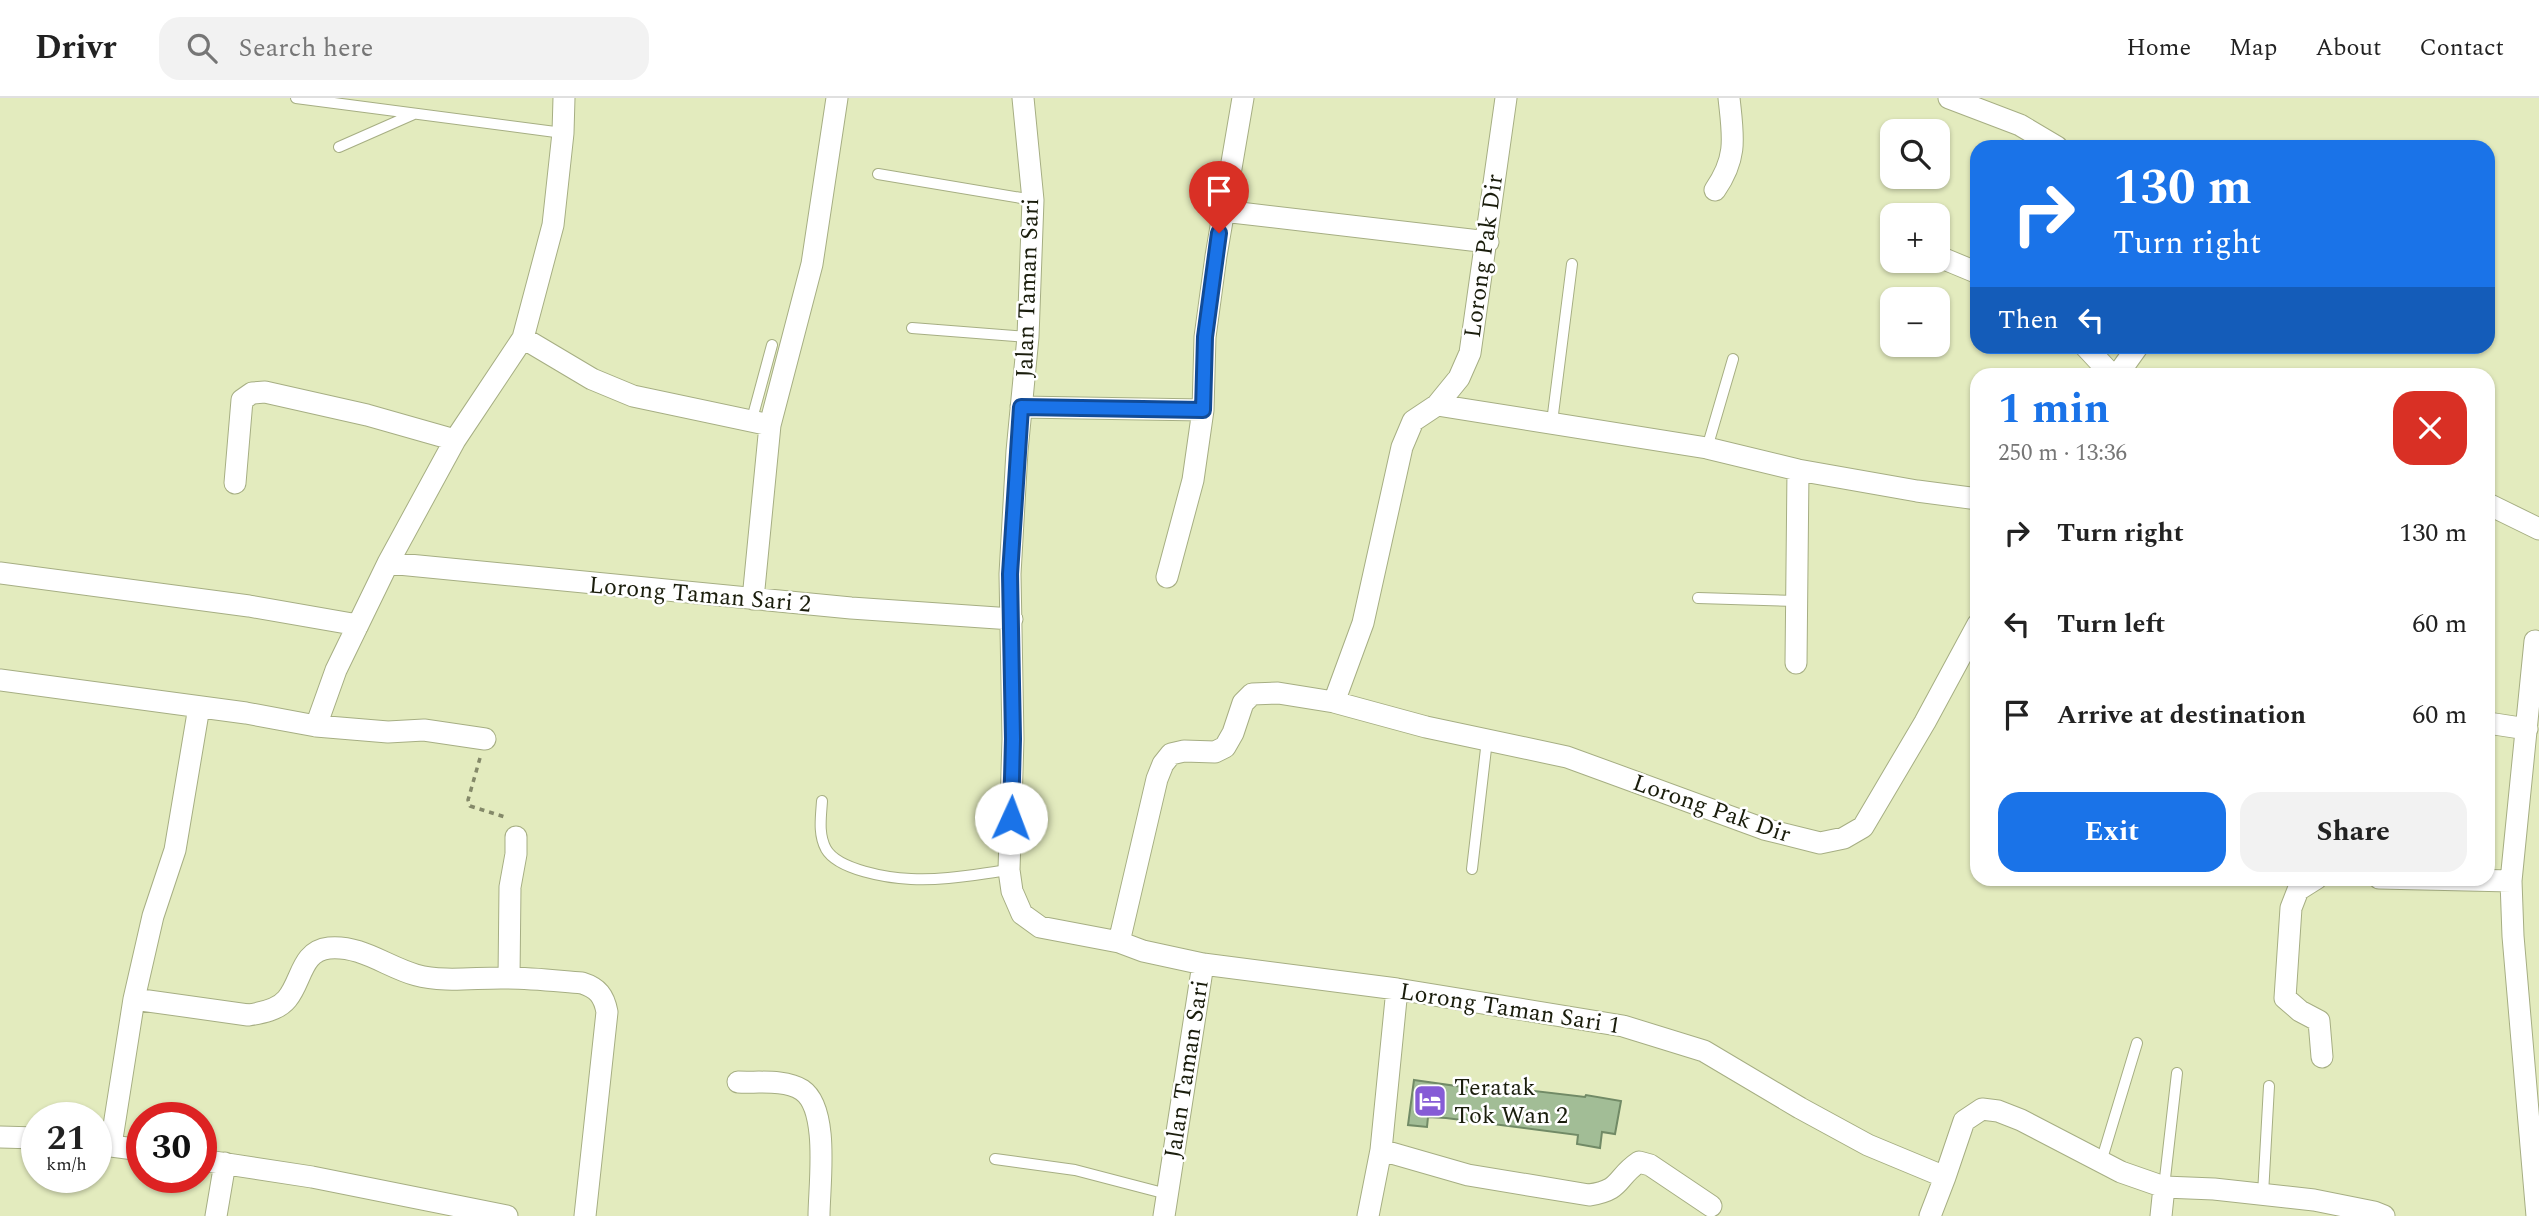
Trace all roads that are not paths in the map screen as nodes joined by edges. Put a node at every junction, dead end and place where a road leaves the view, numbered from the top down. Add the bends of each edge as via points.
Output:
1 (296, 98) edge
2 (564, 98) edge
3 (837, 98) edge
4 (1023, 98) edge
5 (1243, 98) edge
6 (1506, 98) edge
7 (1729, 98) edge
8 (1949, 98) edge
9 (414, 114) junction
10 (563, 133) junction
11 (2045, 140) edge
12 (339, 147) dead end
13 (878, 174) dead end
14 (1715, 190) dead end
15 (1032, 200) junction
16 (1223, 211) junction
17 (1488, 242) junction
18 (1950, 261) edge
19 (1572, 264) dead end
20 (1970, 270) edge
21 (912, 328) dead end
22 (1028, 337) junction
23 (523, 338) junction
24 (772, 345) dead end
25 (2092, 354) edge
26 (1732, 359) dead end
27 (2105, 368) edge
28 (1437, 405) junction
29 (1021, 407) junction
30 (1203, 410) junction
31 (761, 422) junction
32 (1552, 422) junction
33 (455, 440) junction
34 (1707, 448) junction
35 (1798, 470) junction
36 (235, 483) dead end
37 (1970, 498) edge
38 (2495, 507) edge
39 (2539, 529) edge
40 (388, 563) junction
41 (0, 573) edge
42 (1167, 577) dead end
43 (1698, 598) dead end
44 (753, 599) junction
45 (1796, 601) junction
46 (1012, 619) junction
47 (358, 625) junction
48 (1970, 639) edge
49 (2535, 641) dead end
50 (1796, 663) dead end
51 (0, 680) edge
52 (1334, 702) junction
53 (199, 707) junction
54 (2495, 724) edge
55 (316, 726) junction
56 (2527, 729) junction
57 (485, 739) road end
58 (1487, 740) junction
59 (2530, 790) edge
60 (822, 801) dead end
61 (516, 837) road end
62 (1472, 869) dead end
63 (1009, 870) junction
64 (2495, 881) edge
65 (2511, 881) junction
66 (2305, 886) edge
67 (1119, 942) junction
68 (1203, 964) junction
69 (509, 978) junction
70 (1397, 989) junction
71 (134, 999) junction
72 (2530, 1024) edge
73 (2137, 1043) dead end
74 (2322, 1057) dead end
75 (2177, 1073) dead end
76 (738, 1082) dead end
77 (2269, 1086) dead end
78 (112, 1105) edge
79 (0, 1137) edge
80 (21, 1138) edge
81 (1381, 1150) junction
82 (995, 1159) dead end
83 (217, 1162) edge
84 (2101, 1162) junction
85 (225, 1163) junction
86 (1945, 1177) junction
87 (2164, 1187) junction
88 (1167, 1194) junction
89 (2263, 1194) junction
90 (1712, 1206) dead end
91 (216, 1216) edge
92 (508, 1216) edge
93 (585, 1216) edge
94 (819, 1216) edge
95 (1164, 1216) edge
96 (1368, 1216) edge
97 (1930, 1216) edge
98 (2161, 1216) edge
99 (2384, 1216) edge
100 (2537, 1216) edge

1 - 9 lane
2 - 10 street
3 - 31 street via 812,264
4 - 15 street, Jalan Taman Sari
5 - 16 street
6 - 17 street, Lorong Pak Dir
7 - 14 street via 1732,155
8 - 11 street via 2020,125
9 - 10 lane
9 - 12 lane
10 - 23 street via 553,225
13 - 15 lane
15 - 22 street, Jalan Taman Sari
16 - 17 street
16 - 30 street via 1205,337
17 - 28 street, Lorong Pak Dir via 1470,353 1459,378
18 - 20 street
19 - 32 lane
21 - 22 lane
22 - 29 street, Jalan Taman Sari
23 - 31 street via 592,379 633,396
23 - 33 street
24 - 31 lane
25 - 27 street
26 - 34 lane
28 - 32 street
28 - 52 street, Lorong Pak Dir via 1413,421 1402,447 1363,623
29 - 30 street
29 - 46 street, Jalan Taman Sari via 1010,574
30 - 42 street via 1194,480
31 - 44 street
32 - 34 street
33 - 36 street via 367,415 252,393 242,400
33 - 40 street
34 - 35 street
35 - 37 street
35 - 45 street
38 - 39 street
40 - 44 street, Lorong Taman Sari 2
40 - 47 street
41 - 47 street
43 - 45 lane
44 - 46 street, Lorong Taman Sari 2
45 - 50 street
46 - 63 street, Jalan Taman Sari
47 - 55 street via 335,670
48 - 58 street, Lorong Pak Dir via 1863,827 1844,838 1820,843 1764,829 1567,757
49 - 56 street
51 - 53 street
52 - 58 street, Lorong Pak Dir
52 - 67 street, Lorong Pak Dir via 1278,693 1252,694 1243,702 1225,747 1215,752 1171,754 1157,779
53 - 55 street
53 - 71 street via 175,850 153,916
54 - 56 street
55 - 57 street
56 - 59 street
58 - 62 lane
59 - 65 street
60 - 63 lane via 820,828 827,850 842,864 912,879
61 - 69 street via 510,887
63 - 67 street, Jalan Taman Sari via 1022,914 1040,927
64 - 65 street
65 - 72 street
66 - 74 street via 2291,908 2285,998 2319,1021
67 - 68 street, Jalan Taman Sari
68 - 70 street, Lorong Taman Sari 1
68 - 88 street, Jalan Taman Sari
69 - 71 street via 417,976 352,950 330,948 314,953 289,997 262,1013 248,1015
69 - 93 street via 582,983 593,986 605,1003
70 - 81 street
70 - 86 street, Lorong Taman Sari 1 via 1623,1026 1704,1051 1868,1145
71 - 78 street
72 - 100 street
73 - 84 lane
75 - 87 lane
76 - 94 street via 789,1085 811,1098 819,1131
77 - 89 lane
79 - 80 street
81 - 90 street via 1468,1175 1589,1195 1617,1186 1639,1163 1650,1165
81 - 96 street
82 - 88 lane via 1075,1170
83 - 85 street
84 - 86 street via 2021,1120 1982,1109 1964,1121
84 - 87 street
85 - 91 street
85 - 92 street
86 - 97 street
87 - 89 street
87 - 98 street
88 - 95 street, Jalan Taman Sari
89 - 99 street

